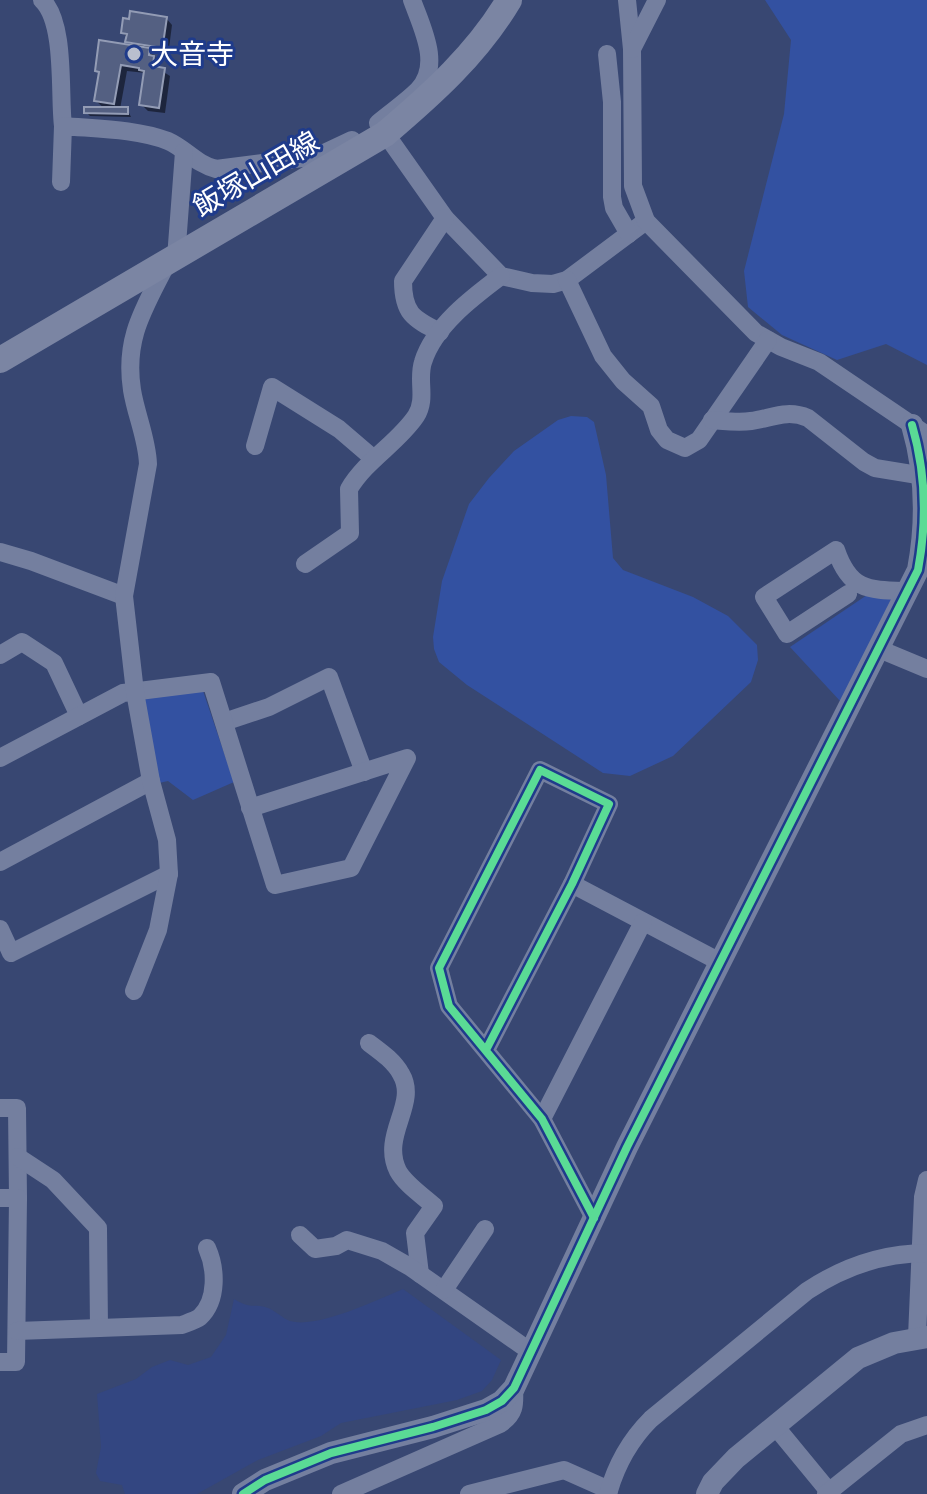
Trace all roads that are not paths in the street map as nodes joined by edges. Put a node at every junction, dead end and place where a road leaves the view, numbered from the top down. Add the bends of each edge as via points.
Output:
1 (42, 0) edge
2 (412, 0) edge
3 (509, 0) edge
4 (627, 0) edge
5 (657, 0) edge
6 (632, 49) junction
7 (607, 54) dead end
8 (63, 126) junction
9 (382, 129) junction
10 (184, 152) junction
11 (61, 182) dead end
12 (445, 218) junction
13 (646, 221) junction
14 (629, 234) junction
15 (171, 261) junction
16 (501, 276) junction
17 (567, 280) junction
18 (440, 332) junction
19 (768, 340) junction
20 (0, 360) edge
21 (712, 420) junction
22 (920, 430) edge
23 (255, 446) dead end
24 (374, 459) junction
25 (924, 476) junction
26 (0, 552) edge
27 (305, 564) dead end
28 (908, 591) junction
29 (848, 594) dead end
30 (124, 596) junction
31 (879, 649) junction
32 (0, 655) edge
33 (927, 669) edge
34 (135, 692) junction
35 (79, 716) junction
36 (224, 722) junction
37 (0, 758) edge
38 (364, 772) junction
39 (151, 781) junction
40 (250, 808) junction
41 (0, 862) edge
42 (169, 874) junction
43 (572, 884) junction
44 (643, 922) junction
45 (0, 929) edge
46 (6, 955) edge
47 (720, 962) junction
48 (134, 991) dead end
49 (369, 1043) dead end
50 (486, 1050) junction
51 (0, 1108) edge
52 (542, 1119) junction
53 (18, 1157) junction
54 (927, 1180) edge
55 (9, 1198) edge
56 (594, 1218) junction
57 (485, 1229) dead end
58 (300, 1235) dead end
59 (207, 1248) dead end
60 (924, 1253) edge
61 (420, 1274) junction
62 (9, 1282) edge
63 (444, 1290) junction
64 (99, 1328) junction
65 (17, 1331) junction
66 (922, 1337) edge
67 (531, 1352) junction
68 (0, 1362) edge
69 (514, 1388) junction
70 (927, 1425) edge
71 (775, 1426) junction
72 (520, 1488) edge
73 (609, 1492) edge
74 (829, 1493) edge
75 (243, 1494) edge
76 (341, 1494) edge
77 (469, 1494) edge
78 (707, 1494) edge

1 - 8 street via 54,25 62,68
2 - 9 street via 430,56 428,74
3 - 9 main road, 飯塚山田線 via 466,60 434,93
4 - 6 street
5 - 6 street
6 - 13 street via 633,186
7 - 14 street via 612,197
8 - 10 street via 147,135
8 - 11 street
9 - 10 street via 318,156 216,169
9 - 12 street
9 - 15 main road, 飯塚山田線
10 - 15 street
12 - 16 street
12 - 18 street via 403,281 411,316
13 - 14 street
13 - 19 street
14 - 17 street
15 - 20 main road, 飯塚山田線
15 - 30 street via 132,340 129,364 148,464
16 - 17 street via 532,283
16 - 18 street via 467,301
17 - 21 street via 603,356 651,406 667,440 692,446
18 - 24 street via 423,362 422,405
19 - 21 street
19 - 22 street via 819,362
21 - 25 street via 798,414 864,462
22 - 25 street
23 - 24 street via 272,387 339,429
24 - 27 street via 349,489 350,533
25 - 28 street via 924,550
26 - 30 street
28 - 29 street via 854,583 836,550 764,597 787,634
28 - 31 street
30 - 34 street
31 - 33 street
31 - 47 street
32 - 35 street via 22,642 54,663
34 - 35 street
34 - 36 street via 211,682
34 - 39 street
35 - 37 street
36 - 38 street via 329,677
36 - 40 street
38 - 40 street
38 - 40 street via 407,758 351,868 275,885
39 - 41 street
39 - 42 street via 167,840
42 - 46 street
42 - 48 street via 158,930
43 - 44 street
43 - 50 street
43 - 50 street via 609,804 540,770 439,968 449,1006
44 - 47 street
44 - 52 street
45 - 46 street
47 - 56 street
49 - 61 street via 391,1061 406,1089 392,1147 394,1161 400,1175 434,1206 415,1233
50 - 52 street
51 - 53 street via 17,1108
52 - 56 street
53 - 55 street
53 - 64 street via 53,1180 98,1228
54 - 60 street
55 - 62 street
56 - 67 street
57 - 63 street
58 - 61 street via 315,1249 360,1242
59 - 64 street via 214,1282 200,1317 182,1325
60 - 66 street
60 - 73 street via 856,1264 807,1291 643,1427 624,1454
61 - 63 street
62 - 65 street
63 - 67 street
64 - 65 street
65 - 68 street via 16,1362
66 - 71 street via 858,1358
67 - 69 street
69 - 75 street via 486,1410 331,1453
69 - 76 street via 511,1417 500,1424
70 - 74 street via 901,1434
71 - 74 street
71 - 78 street via 736,1458
72 - 73 street via 564,1470
72 - 77 street

